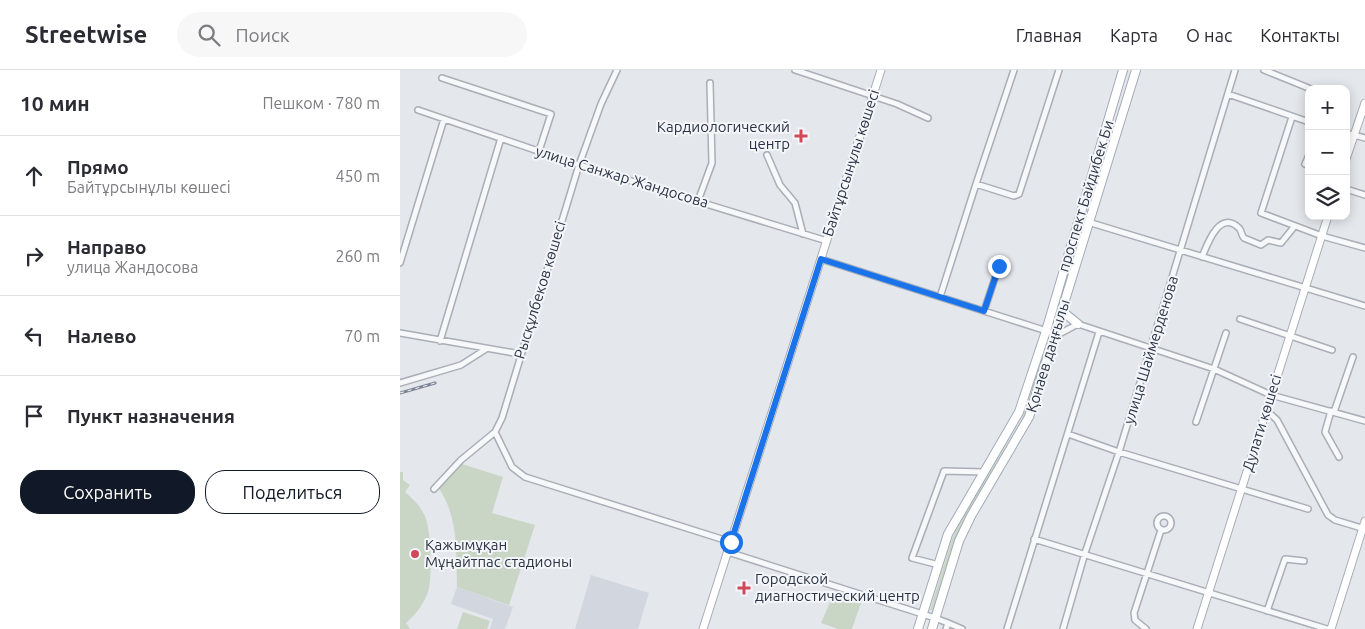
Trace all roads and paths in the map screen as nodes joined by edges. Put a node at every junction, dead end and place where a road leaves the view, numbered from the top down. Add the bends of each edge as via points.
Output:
1 (617, 70) edge
2 (795, 70) edge
3 (881, 70) edge
4 (1014, 70) edge
5 (1059, 70) edge
6 (1124, 70) edge
7 (1136, 70) edge
8 (1235, 70) edge
9 (1264, 70) edge
10 (442, 78) dead end
11 (710, 83) dead end
12 (1305, 86) edge
13 (1228, 94) junction
14 (872, 96) junction
15 (1365, 103) edge
16 (418, 110) dead end
17 (1292, 117) junction
18 (928, 118) dead end
19 (444, 119) junction
20 (1305, 121) edge
21 (1350, 134) edge
22 (501, 138) junction
23 (1365, 138) edge
24 (538, 151) junction
25 (767, 155) dead end
26 (579, 165) junction
27 (976, 184) junction
28 (1350, 189) edge
29 (1365, 195) edge
30 (698, 201) junction
31 (1327, 220) edge
32 (1087, 222) junction
33 (1294, 227) junction
34 (803, 234) junction
35 (1322, 236) junction
36 (827, 241) junction
37 (1365, 248) edge
38 (1181, 251) junction
39 (1202, 257) junction
40 (821, 259) junction
41 (400, 263) edge
42 (999, 266) dead end
43 (1304, 288) junction
44 (940, 297) junction
45 (1365, 306) edge
46 (984, 311) junction
47 (1062, 311) junction
48 (1240, 319) dead end
49 (1078, 324) junction
50 (1047, 326) junction
51 (1099, 332) junction
52 (400, 333) edge
53 (1226, 333) dead end
54 (1056, 334) junction
55 (1288, 337) junction
56 (440, 341) junction
57 (486, 348) junction
58 (1150, 349) junction
59 (1332, 350) dead end
60 (520, 354) junction
61 (1353, 357) dead end
62 (1214, 369) junction
63 (400, 383) edge
64 (1271, 394) junction
65 (1266, 410) junction
66 (1332, 412) junction
67 (1365, 421) edge
68 (1196, 422) dead end
69 (495, 432) junction
70 (1068, 434) junction
71 (1119, 452) junction
72 (1339, 458) dead end
73 (984, 472) junction
74 (434, 489) dead end
75 (1241, 490) junction
76 (1308, 509) dead end
77 (1364, 527) edge
78 (1161, 530) dead end
79 (1034, 539) junction
80 (731, 542) junction
81 (728, 552) junction
82 (1085, 553) junction
83 (1304, 561) dead end
84 (939, 565) junction
85 (1147, 574) junction
86 (1208, 593) junction
87 (1266, 611) junction
88 (922, 614) junction
89 (935, 618) junction
90 (947, 626) edge
91 (703, 629) edge
92 (918, 629) edge
93 (932, 629) edge
94 (962, 629) edge
95 (1007, 629) edge
96 (1063, 629) edge
97 (1146, 629) edge
98 (1197, 629) edge
99 (1327, 629) edge
100 (1331, 629) edge

1 - 26 street, Рысқұлбеков көшесі
2 - 14 street
3 - 14 main road, Байтұрсынұлы көшесі
4 - 27 street
5 - 27 street via 1019,194 1014,196
6 - 50 main road, проспект Байдибек Би
7 - 32 main road, Қонаев даңғылы
8 - 13 street, улица Шаймерденова
9 - 12 street
10 - 24 street via 551,114
11 - 30 street via 712,162
13 - 17 street
13 - 38 street, улица Шаймерденова
14 - 18 street
14 - 36 main road, Байтұрсынұлы көшесі
15 - 21 main road
16 - 19 street, улица Санжар Жандосова
17 - 20 street
17 - 33 street via 1260,210 1262,216
19 - 22 street, улица Санжар Жандосова
19 - 41 street
21 - 23 street
22 - 24 street, улица Санжар Жандосова
22 - 56 street
24 - 26 street, улица Санжар Жандосова
25 - 34 street via 780,185 795,203
26 - 30 street, улица Санжар Жандосова
26 - 60 street, Рысқұлбеков көшесі
27 - 44 street
28 - 29 street
30 - 34 street, улица Санжар Жандосова
31 - 35 main road, Дулати көшесі
32 - 38 street
32 - 47 main road, Қонаев даңғылы
33 - 35 street
33 - 39 street via 1281,243 1268,240 1261,245 1244,238 1235,226 1222,225 1213,230
34 - 36 street, улица Санжар Жандосова
35 - 37 street
35 - 43 main road, Дулати көшесі
36 - 40 main road, Байтұрсынұлы көшесі
38 - 39 street
38 - 58 street, улица Шаймерденова
39 - 43 street
40 - 44 street
40 - 80 main road, Байтұрсынұлы көшесі
42 - 46 street
43 - 45 street
43 - 55 main road, Дулати көшесі
44 - 46 street
46 - 50 street
47 - 49 main road
47 - 54 main road, Қонаев даңғылы
48 - 55 street
49 - 51 street
49 - 54 street
50 - 54 street
50 - 73 main road, Қонаев даңғылы via 1019,412
51 - 58 street
51 - 70 street
52 - 56 street
53 - 62 street
54 - 89 main road, Қонаев даңғылы via 1029,417 959,541
55 - 59 street
55 - 64 main road, Дулати көшесі
56 - 57 street
57 - 60 street
57 - 63 street via 461,365
58 - 62 street
58 - 71 street, улица Шаймерденова
60 - 69 street, Рысқұлбеков көшесі
61 - 66 street
62 - 64 street
62 - 68 street
64 - 65 main road, Дулати көшесі
64 - 66 street
65 - 75 main road, Дулати көшесі
65 - 77 street via 1277,420 1326,512 1339,521
66 - 67 street
66 - 72 street via 1325,432
69 - 74 street, Рысқұлбеков көшесі via 460,460
69 - 80 street via 512,467 525,477
70 - 71 street
70 - 79 street
71 - 75 street
71 - 82 street, улица Шаймерденова
73 - 84 main road, Қонаев даңғылы via 948,534
73 - 84 street via 944,471 912,558
75 - 76 street
75 - 86 main road, Дулати көшесі
77 - 100 main road
78 - 85 street
79 - 82 street
79 - 95 street
80 - 81 main road, Байтұрсынұлы көшесі
81 - 88 street
81 - 91 main road
82 - 85 street
82 - 96 street, улица Шаймерденова
83 - 87 street via 1285,559
84 - 88 main road, Қонаев даңғылы
85 - 86 street
85 - 97 street via 1134,613 1135,620
86 - 87 street
86 - 98 main road, Дулати көшесі
87 - 99 street
88 - 89 street
88 - 92 main road, Қонаев даңғылы
89 - 90 street
89 - 93 main road, Қонаев даңғылы
90 - 94 street

